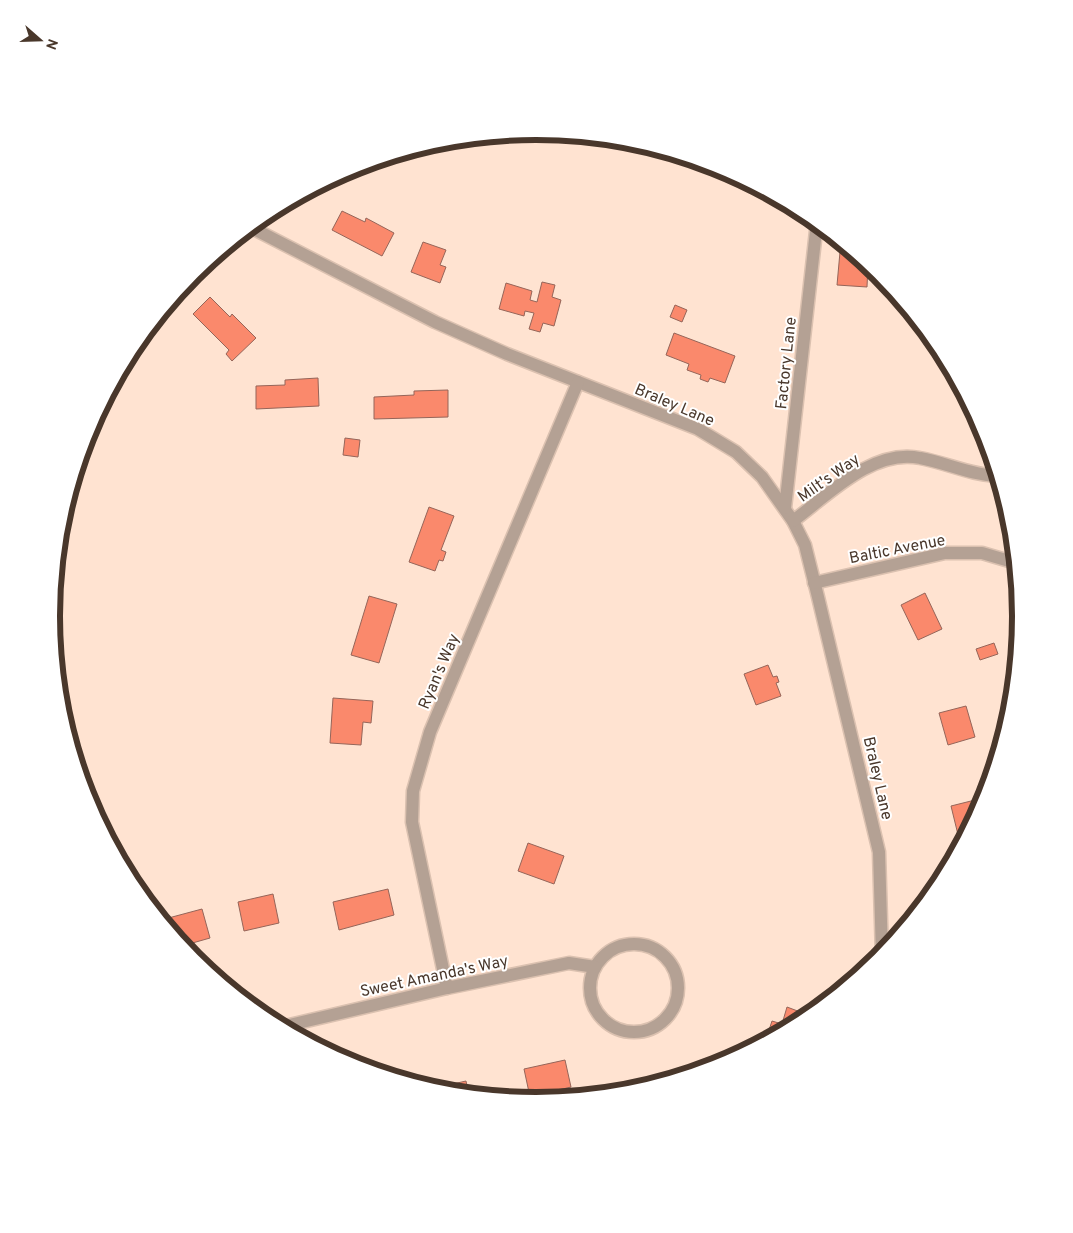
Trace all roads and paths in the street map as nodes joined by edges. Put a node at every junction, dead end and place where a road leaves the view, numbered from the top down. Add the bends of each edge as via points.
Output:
1 (816, 230) edge
2 (257, 231) edge
3 (578, 382) junction
4 (992, 475) edge
5 (785, 508) junction
6 (793, 521) junction
7 (1010, 561) edge
8 (814, 583) junction
9 (882, 944) edge
10 (595, 967) junction
11 (447, 988) junction
12 (291, 1025) edge

1 - 5 street, Factory Lane
2 - 3 street, Braley Lane via 435,322
3 - 5 street, Braley Lane via 698,429 713,438 736,452 762,477
3 - 11 street, Ryan's Way via 430,732 414,791 412,822
4 - 6 street, Milt's Way via 919,457 896,457 854,476
5 - 6 street, Braley Lane
6 - 8 street, Braley Lane via 805,545
7 - 8 street, Baltic Avenue via 982,553 945,553
8 - 9 street, Braley Lane via 879,852
10 - 10 street via 590,980 594,1008 614,1028 634,1032 654,1027 666,1019 674,1006 678,992 676,977 670,963 653,949 632,944 617,948
10 - 11 street, Sweet Amanda's Way via 569,963
11 - 12 street, Sweet Amanda's Way

